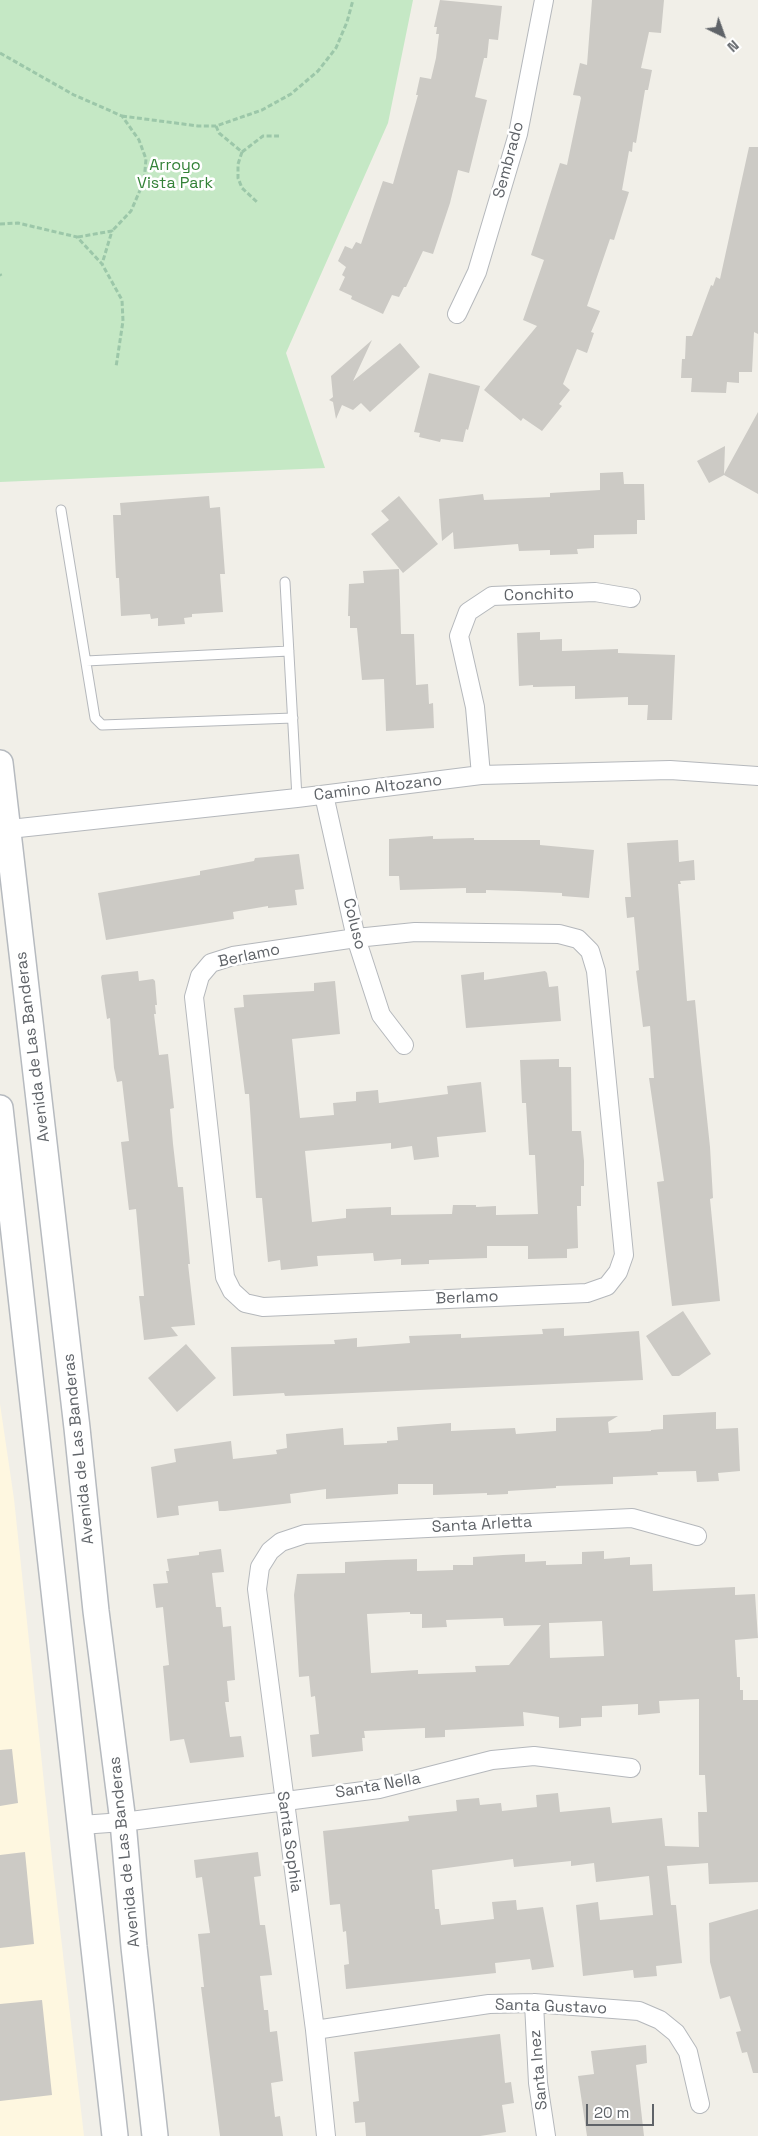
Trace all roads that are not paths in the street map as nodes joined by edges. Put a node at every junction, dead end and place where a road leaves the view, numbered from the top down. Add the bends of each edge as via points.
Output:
1 (544, 0) edge
2 (457, 314) dead end
3 (61, 510) dead end
4 (286, 582) dead end
5 (631, 598) dead end
6 (290, 651) junction
7 (86, 661) junction
8 (293, 718) junction
9 (0, 763) edge
10 (481, 775) junction
11 (758, 776) edge
12 (324, 795) junction
13 (298, 798) junction
14 (4, 829) edge
15 (356, 938) junction
16 (404, 1045) dead end
17 (1, 1123) edge
18 (697, 1536) dead end
19 (270, 1551) joint
20 (631, 1768) dead end
21 (284, 1800) junction
22 (123, 1822) junction
23 (81, 1825) junction
24 (534, 2003) junction
25 (315, 2030) junction
26 (700, 2104) dead end
27 (115, 2136) edge
28 (155, 2136) edge
29 (326, 2136) edge
30 (546, 2136) edge

1 - 2 street, Sembrado via 518,134 477,272
3 - 7 lane
4 - 6 lane
5 - 10 street, Conchito via 595,592 492,596 468,612 458,636 475,707
6 - 7 lane
6 - 8 lane
7 - 8 lane via 95,718 102,725
8 - 13 lane
9 - 14 main road, Avenida de Las Banderas
10 - 11 street, Camino Altozano via 670,770
10 - 12 street, Camino Altozano
12 - 13 street, Camino Altozano
12 - 15 street, Coluso
13 - 14 street, Camino Altozano
14 - 22 main road, Avenida de Las Banderas
15 - 15 street, Berlamo via 233,956 211,963 200,976 194,997 224,1277 232,1291 245,1303 263,1307 587,1293 607,1286 618,1272 624,1255 596,971 590,951 578,939 559,934 415,932
15 - 16 street, Coluso via 381,1015
17 - 23 main road
18 - 19 street, Santa Arletta via 632,1518 305,1534 281,1542
19 - 21 street, Santa Sophia via 260,1567 257,1589
20 - 21 street, Santa Nella via 534,1756 492,1760 379,1789
21 - 22 street, Santa Nella
21 - 25 street, Santa Sophia
22 - 23 street, Santa Nella
22 - 28 main road, Avenida de Las Banderas
23 - 27 main road
24 - 25 street, Santa Gustavo via 489,2004
24 - 26 street, Santa Gustavo via 639,2011 660,2020 676,2033 688,2052
24 - 30 street, Santa Inez via 538,2083
25 - 29 street, Santa Sophia

